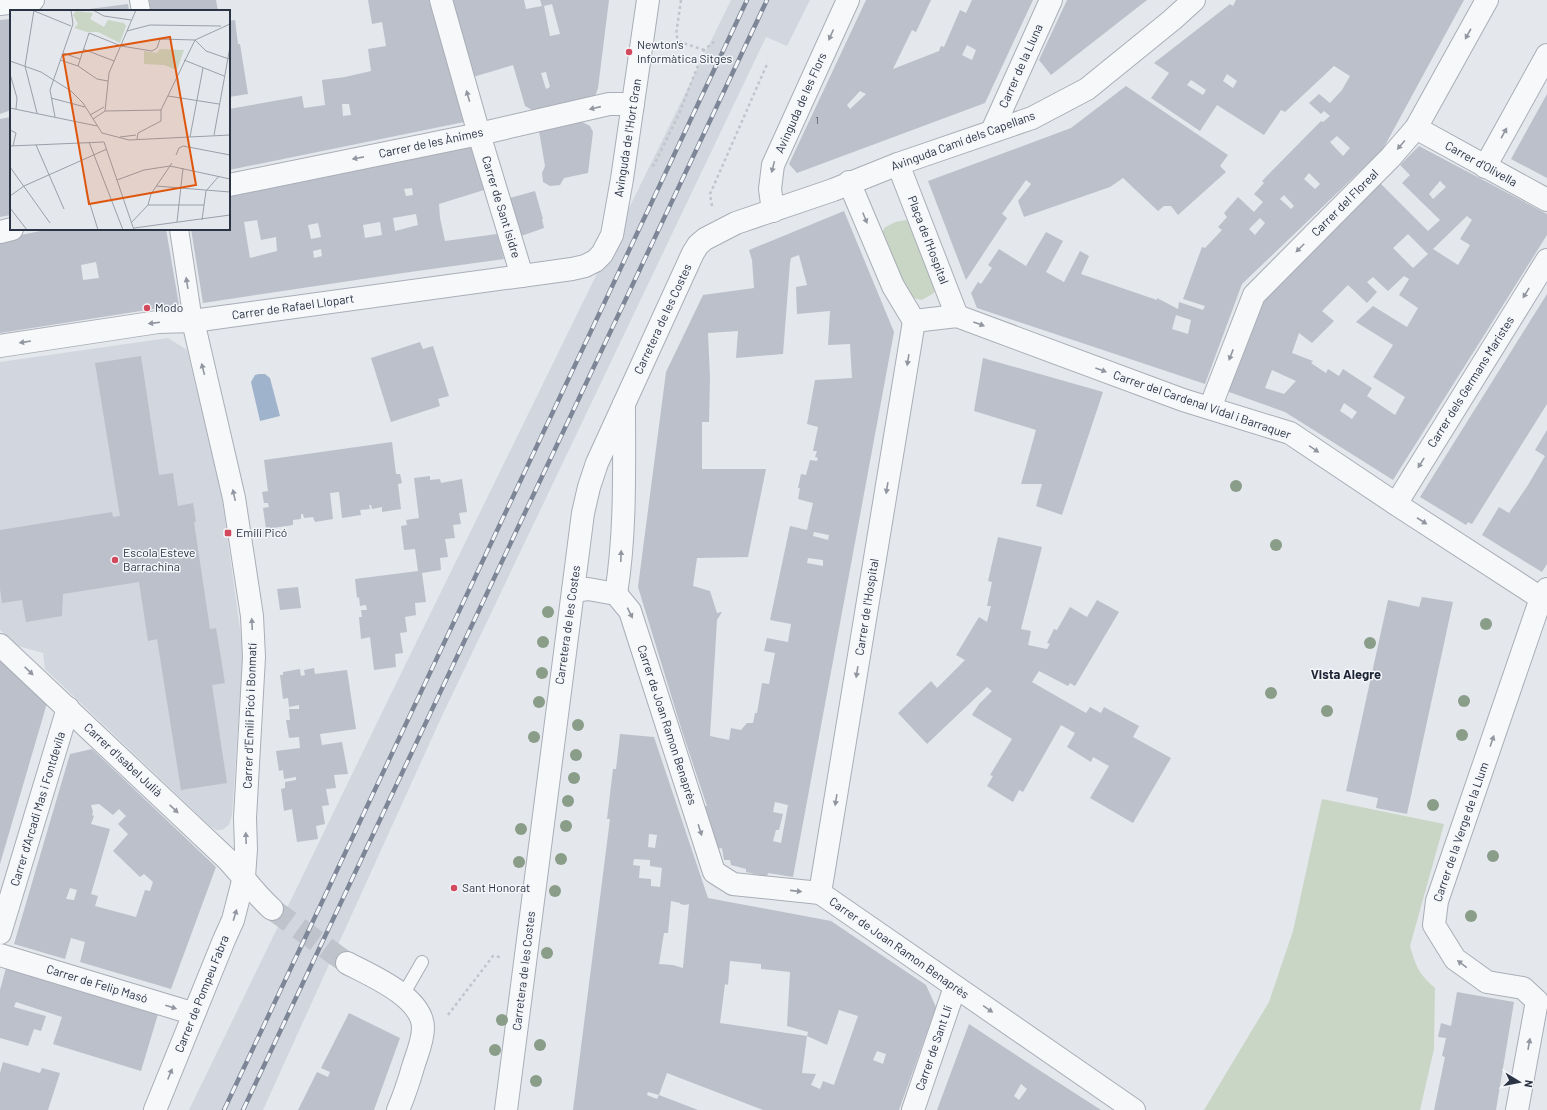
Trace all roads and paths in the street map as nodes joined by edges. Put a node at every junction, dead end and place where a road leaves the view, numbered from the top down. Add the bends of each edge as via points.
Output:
1 (33, 0) edge
2 (139, 0) edge
3 (441, 0) edge
4 (648, 0) edge
5 (681, 0) edge
6 (848, 0) edge
7 (1051, 0) edge
8 (1194, 0) edge
9 (1487, 0) edge
10 (0, 4) edge
11 (141, 10) edge
12 (716, 41) dead end
13 (704, 50) junction
14 (1547, 54) edge
15 (768, 62) dead end
16 (633, 104) junction
17 (1416, 128) junction
18 (992, 131) junction
19 (479, 134) junction
20 (898, 164) junction
21 (654, 165) dead end
22 (1485, 167) junction
23 (850, 182) junction
24 (230, 184) edge
25 (710, 194) dead end
26 (1547, 200) edge
27 (773, 211) junction
28 (10, 230) edge
29 (178, 230) edge
30 (0, 232) edge
31 (1547, 260) edge
32 (585, 266) joint
33 (522, 276) junction
34 (957, 316) junction
35 (914, 321) junction
36 (192, 322) junction
37 (0, 346) edge
38 (624, 404) junction
39 (1210, 408) junction
40 (1396, 504) junction
41 (573, 591) junction
42 (616, 594) junction
43 (1545, 596) edge
44 (0, 645) edge
45 (68, 708) junction
46 (244, 877) junction
47 (820, 893) junction
48 (272, 909) tunnel mouth
49 (0, 932) edge
50 (0, 955) edge
51 (493, 956) dead end
52 (347, 962) tunnel mouth
53 (422, 962) dead end
54 (955, 987) junction
55 (403, 995) junction
56 (195, 1011) junction
57 (444, 1020) dead end
58 (155, 1110) edge
59 (398, 1110) edge
60 (506, 1110) edge
61 (913, 1110) edge
62 (1134, 1110) edge
63 (1517, 1110) edge

1 - 10 street
2 - 11 street
19 -> 3 street, Carrer de Sant Isidre
4 - 16 street, Avinguda de l'Hort Gran
5 - 13 path via 676,35 680,42
6 -> 27 street, Avinguda de les Flors via 773,165 770,189
7 - 18 street, Carrer de la Lluna
8 - 18 street, Avinguda Camí dels Capellans via 1087,89 1032,118
9 -> 17 street, Carrer del Floreal
12 - 13 path
13 - 21 path via 679,114
22 -> 14 street
15 - 25 path
16 -> 19 street, Carrer de les Ànimes via 609,104
16 - 32 street, Avinguda de l'Hort Gran via 612,235 602,254
17 - 22 street, Carrer d'Olivella
17 -> 39 street, Carrer del Floreal via 1390,158 1254,295
18 - 20 street, Avinguda Camí dels Capellans
19 -> 24 street, Carrer de les Ànimes
19 - 33 street, Carrer de Sant Isidre
20 - 23 street, Avinguda Camí dels Capellans
20 - 34 street, Plaça de l'Hospital
22 - 26 street, Carrer d'Olivella
23 - 27 street, Avinguda Camí dels Capellans
23 -> 35 street via 893,286
27 - 38 street, Carretera de les Costes via 725,228 698,245
28 - 30 street
36 -> 29 street
31 -> 40 street, Carrer dels Germans Maristes
32 - 33 street, Carrer de Rafael Llopart
33 - 36 street, Carrer de Rafael Llopart
34 - 35 street, Carrer del Cardenal Vidal i Barraquer
34 -> 39 street, Carrer del Cardenal Vidal i Barraquer
35 -> 47 street, Carrer de l'Hospital
36 -> 37 street, Carrer de Rafael Llopart via 158,322
46 -> 36 street, Carrer d'Emili Picó i Bonmatí via 254,657 252,616 234,498
38 - 41 street, Carretera de les Costes via 589,487
42 -> 38 street via 624,487
39 -> 40 street, Carrer del Cardenal Vidal i Barraquer via 1290,433
40 -> 43 street, Carrer del Cardenal Vidal i Barraquer
41 - 42 street via 588,589
41 - 60 street, Carretera de les Costes
42 -> 47 street, Carrer de Joan Ramon Benaprès via 630,611 714,872 733,884
63 -> 43 street, Carrer de la Verge de la Llum via 1537,1001 1523,988 1487,982 1480,978 1455,958 1434,925 1437,900
44 -> 45 street, Carrer d'Isabel Julià
45 -> 46 street, Carrer d'Isabel Julià
45 - 49 street, Carrer d'Arcadi Mas i Fontdevila
46 - 48 street, Carrer d'Isabel Julià via 251,889
56 -> 46 street, Carrer de Pompeu Fabra via 233,920
47 - 54 street, Carrer de Joan Ramon Benaprès
50 -> 56 street, Carrer de Felip Masó via 185,1011
51 - 57 path
52 - 55 street
53 - 55 lane
54 - 61 street, Carrer de Sant Lli
54 -> 62 street, Carrer de Joan Ramon Benaprès
55 - 59 street via 413,1004 423,1027 420,1046
58 -> 56 street, Carrer de Pompeu Fabra

